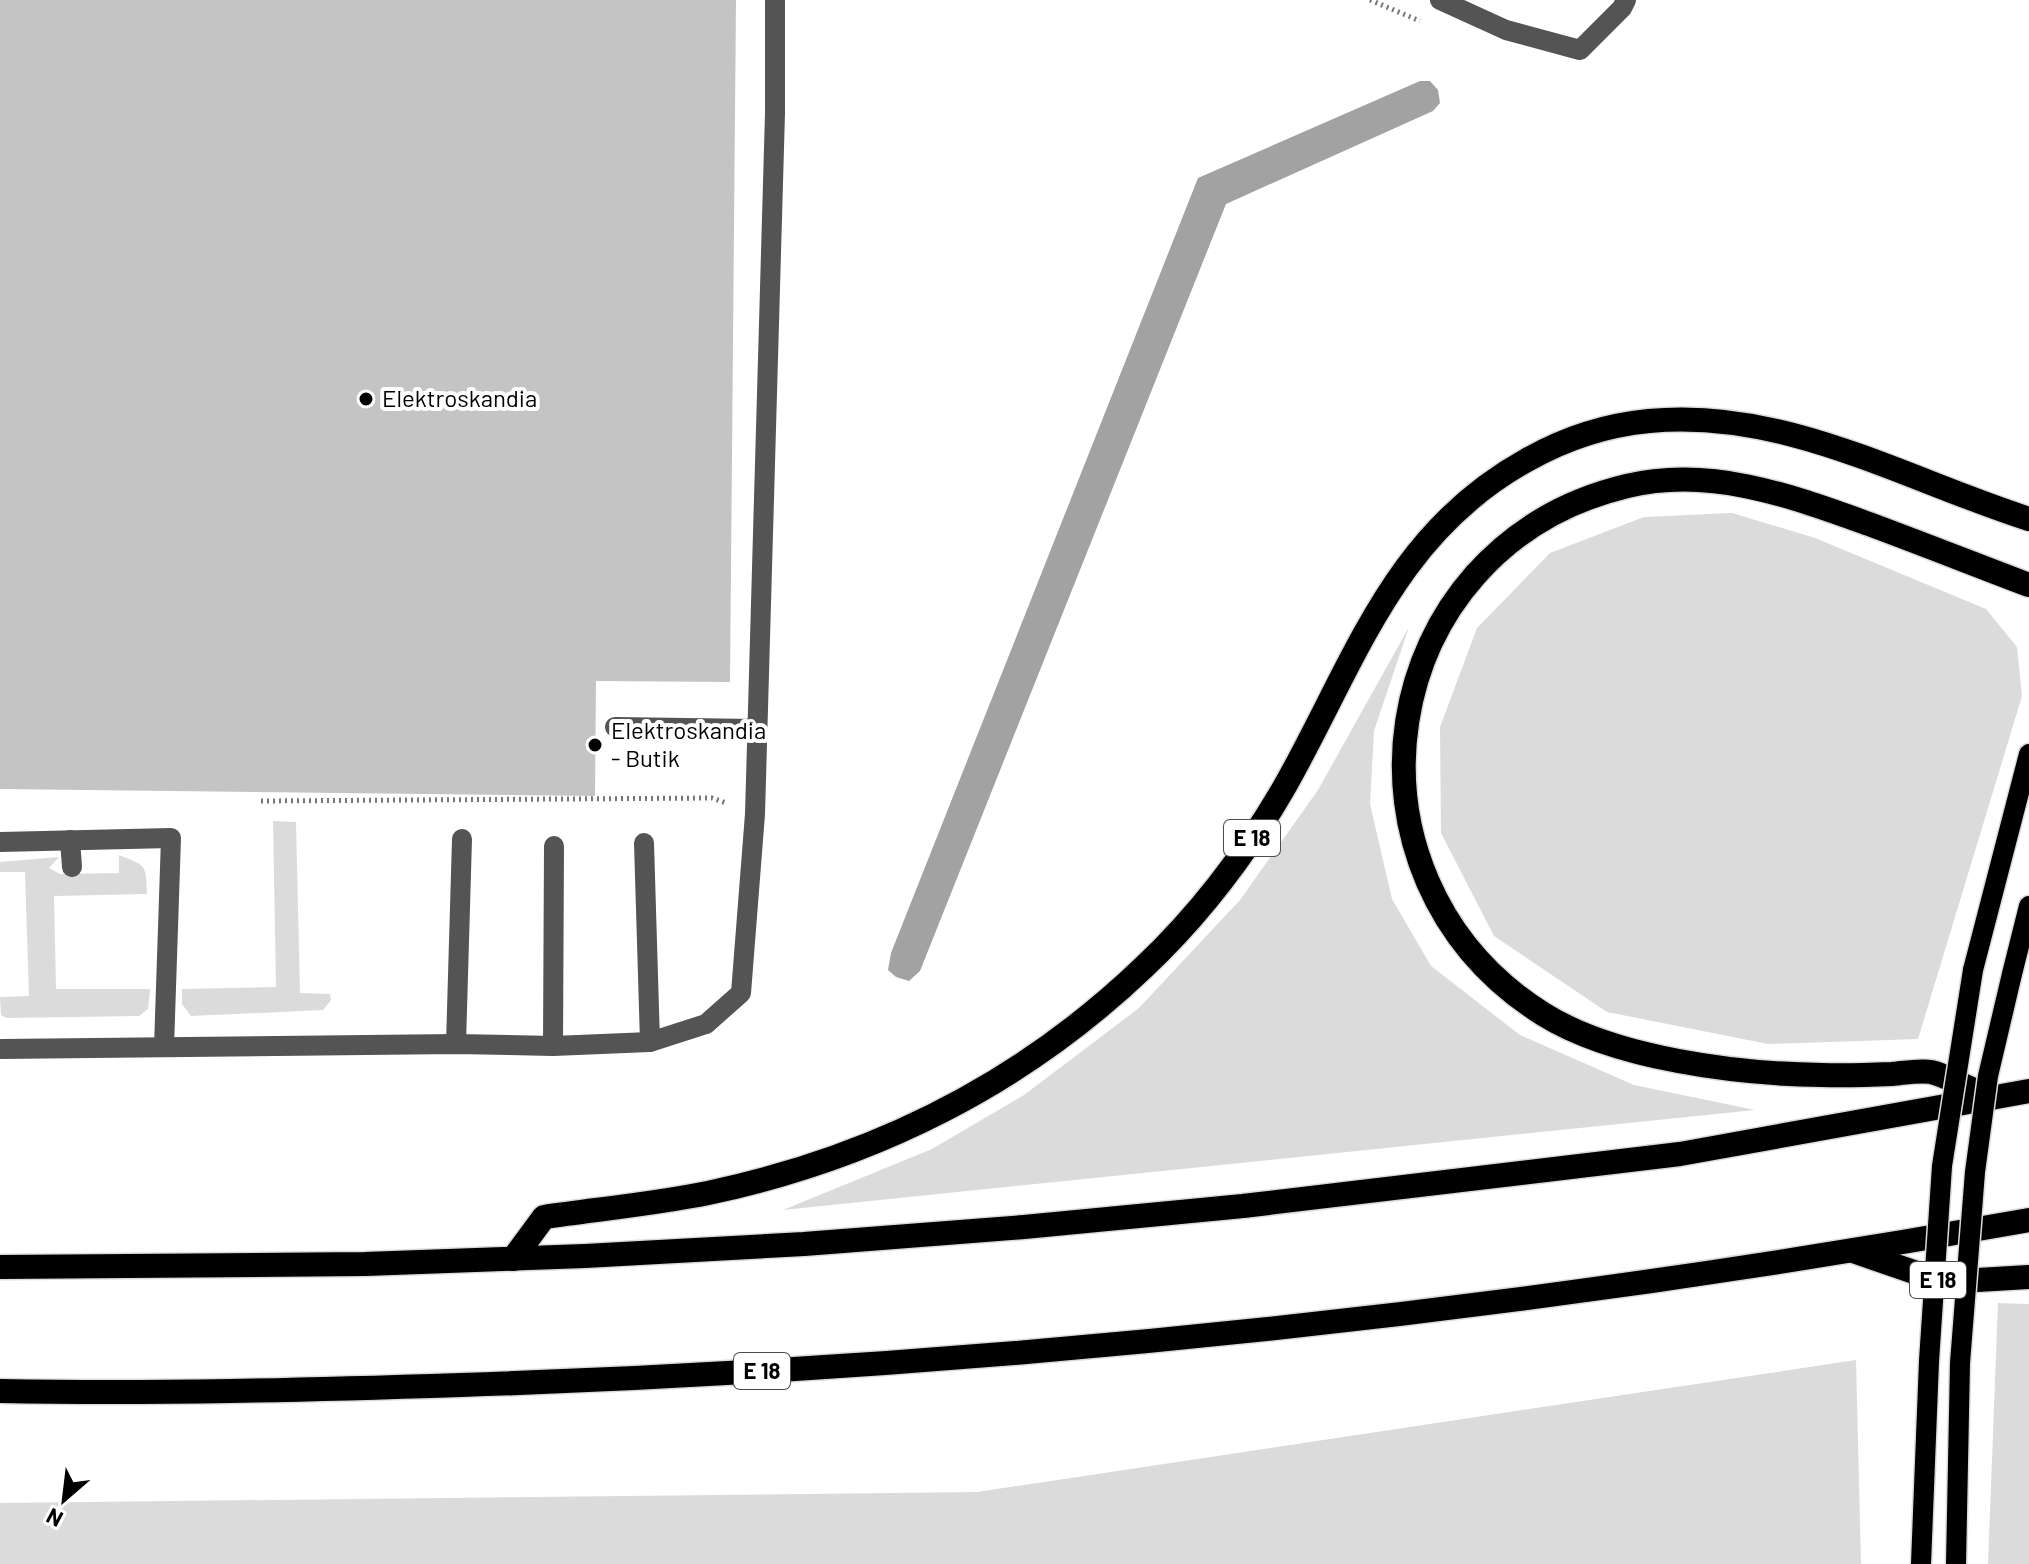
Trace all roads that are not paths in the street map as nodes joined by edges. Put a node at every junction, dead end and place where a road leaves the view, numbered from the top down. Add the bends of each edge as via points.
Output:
1 (775, 0) edge
2 (1440, 0) edge
3 (1626, 0) edge
4 (2029, 519) edge
5 (2029, 585) edge
6 (615, 727) dead end
7 (757, 729) junction
8 (2029, 754) edge
9 (462, 839) dead end
10 (70, 840) junction
11 (0, 842) edge
12 (644, 843) dead end
13 (554, 846) dead end
14 (72, 867) dead end
15 (2029, 906) edge
16 (650, 1042) junction
17 (456, 1044) junction
18 (553, 1046) junction
19 (164, 1047) junction
20 (0, 1049) edge
21 (2029, 1091) edge
22 (1991, 1098) junction
23 (2029, 1220) edge
24 (1851, 1250) junction
25 (513, 1259) junction
26 (0, 1267) edge
27 (2029, 1277) edge
28 (0, 1391) edge
29 (1921, 1564) edge
30 (1956, 1564) edge

1 - 7 lane
2 - 3 lane via 1506,30 1580,50
4 - 25 highway, E 18 via 1806,437 1753,424 1647,421 1594,431 1544,450 1497,476 1418,549 1388,593 1284,788 1221,881 1147,964 1061,1038 968,1099 866,1147 706,1193 544,1217
5 - 22 highway via 1797,498 1742,484 1685,479 1628,486 1574,504 1523,532 1480,570 1445,615 1426,654 1406,723 1404,794 1411,837 1430,891 1460,940 1499,982 1546,1016 1598,1039 1707,1066 1819,1075 1930,1072
6 - 7 lane
7 - 16 lane via 741,993 706,1024
8 - 29 main road, bridge via 1973,970 1942,1166
9 - 17 lane
10 - 11 lane
10 - 14 lane
10 - 19 lane via 171,838
12 - 16 lane
13 - 18 lane
15 - 30 main road, bridge via 1988,1076 1977,1158 1960,1363
16 - 18 lane
17 - 18 lane
17 - 19 lane
19 - 20 lane
21 - 22 highway
22 - 25 highway via 1680,1154 1243,1206 804,1244
23 - 24 highway, E 18
24 - 27 highway, E 18 via 1943,1282
24 - 28 highway, E 18 via 1489,1303 1204,1335 813,1368 318,1389
25 - 26 highway

